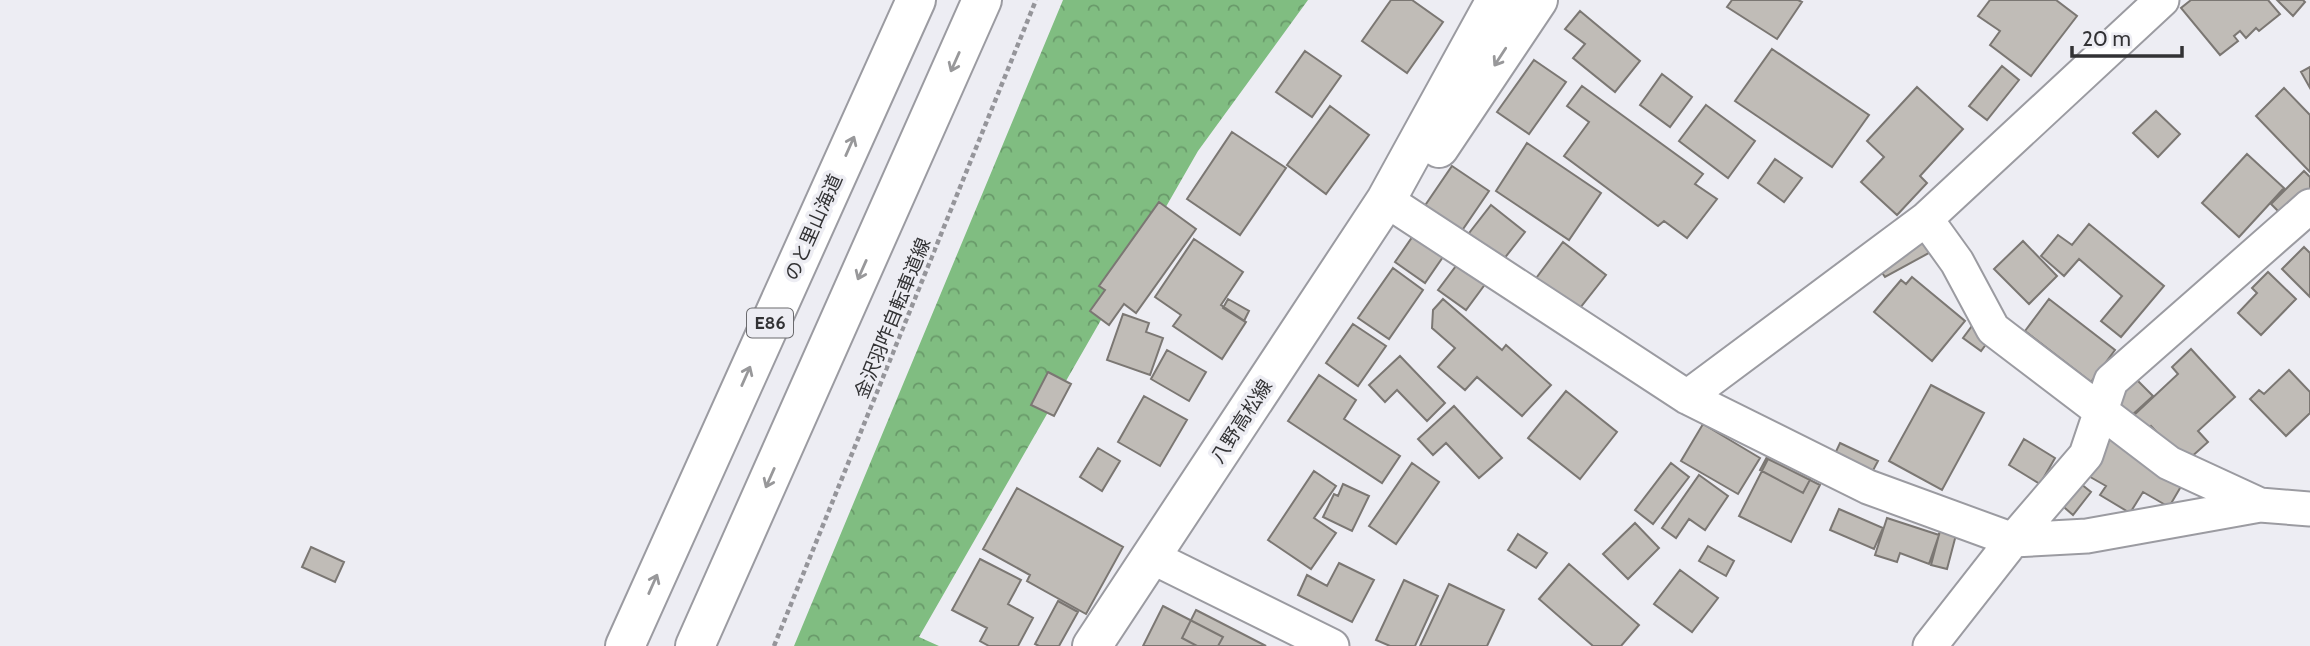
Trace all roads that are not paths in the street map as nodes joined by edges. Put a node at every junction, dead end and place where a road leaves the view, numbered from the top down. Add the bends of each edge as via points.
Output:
1 (916, 0) edge
2 (982, 0) edge
3 (1496, 0) edge
4 (1538, 0) edge
5 (2162, 0) edge
6 (1388, 198) junction
7 (2310, 206) edge
8 (1926, 219) junction
9 (1687, 397) junction
10 (2098, 412) junction
11 (2260, 506) junction
12 (2310, 509) edge
13 (743, 537) junction
14 (2013, 540) junction
15 (1152, 557) junction
16 (625, 646) edge
17 (695, 646) edge
18 (708, 646) edge
19 (1092, 646) edge
20 (1332, 646) edge
21 (1930, 646) edge

16 -> 1 main road, のと里山海道 / E86
2 -> 13 main road
3 - 6 main road, 八野高松線
4 -> 6 main road, 八野高松線 via 1445,141
5 - 8 street
6 - 9 street
6 - 15 main road, 八野高松線
7 - 10 street via 2111,382
8 - 9 street
8 - 10 street via 1957,262 1993,329
9 - 14 street via 1868,487
10 - 11 street via 2169,463
10 - 14 street via 2086,454
11 - 12 street
11 - 14 street via 2087,536
13 - 17 main road
13 - 18 main road
14 - 21 street
15 - 19 main road, 八野高松線
15 - 20 street

